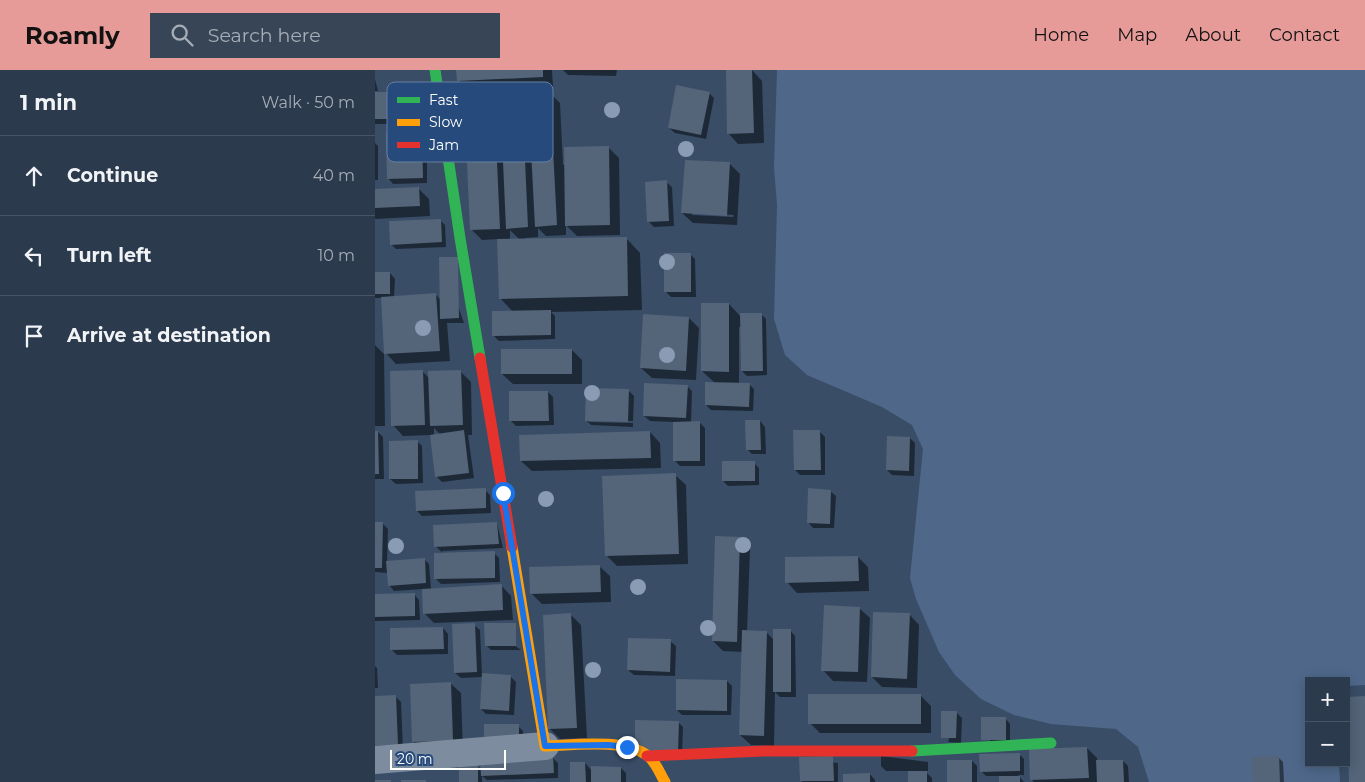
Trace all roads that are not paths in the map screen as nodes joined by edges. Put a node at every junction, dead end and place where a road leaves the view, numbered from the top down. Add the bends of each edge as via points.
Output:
1 (449, 162) edge
2 (1051, 743) dead end
3 (545, 746) junction
4 (647, 756) junction
5 (375, 760) edge
6 (665, 782) edge

1 - 3 street
2 - 4 street via 905,751 764,751
3 - 4 street via 617,746
3 - 5 street
4 - 6 street

